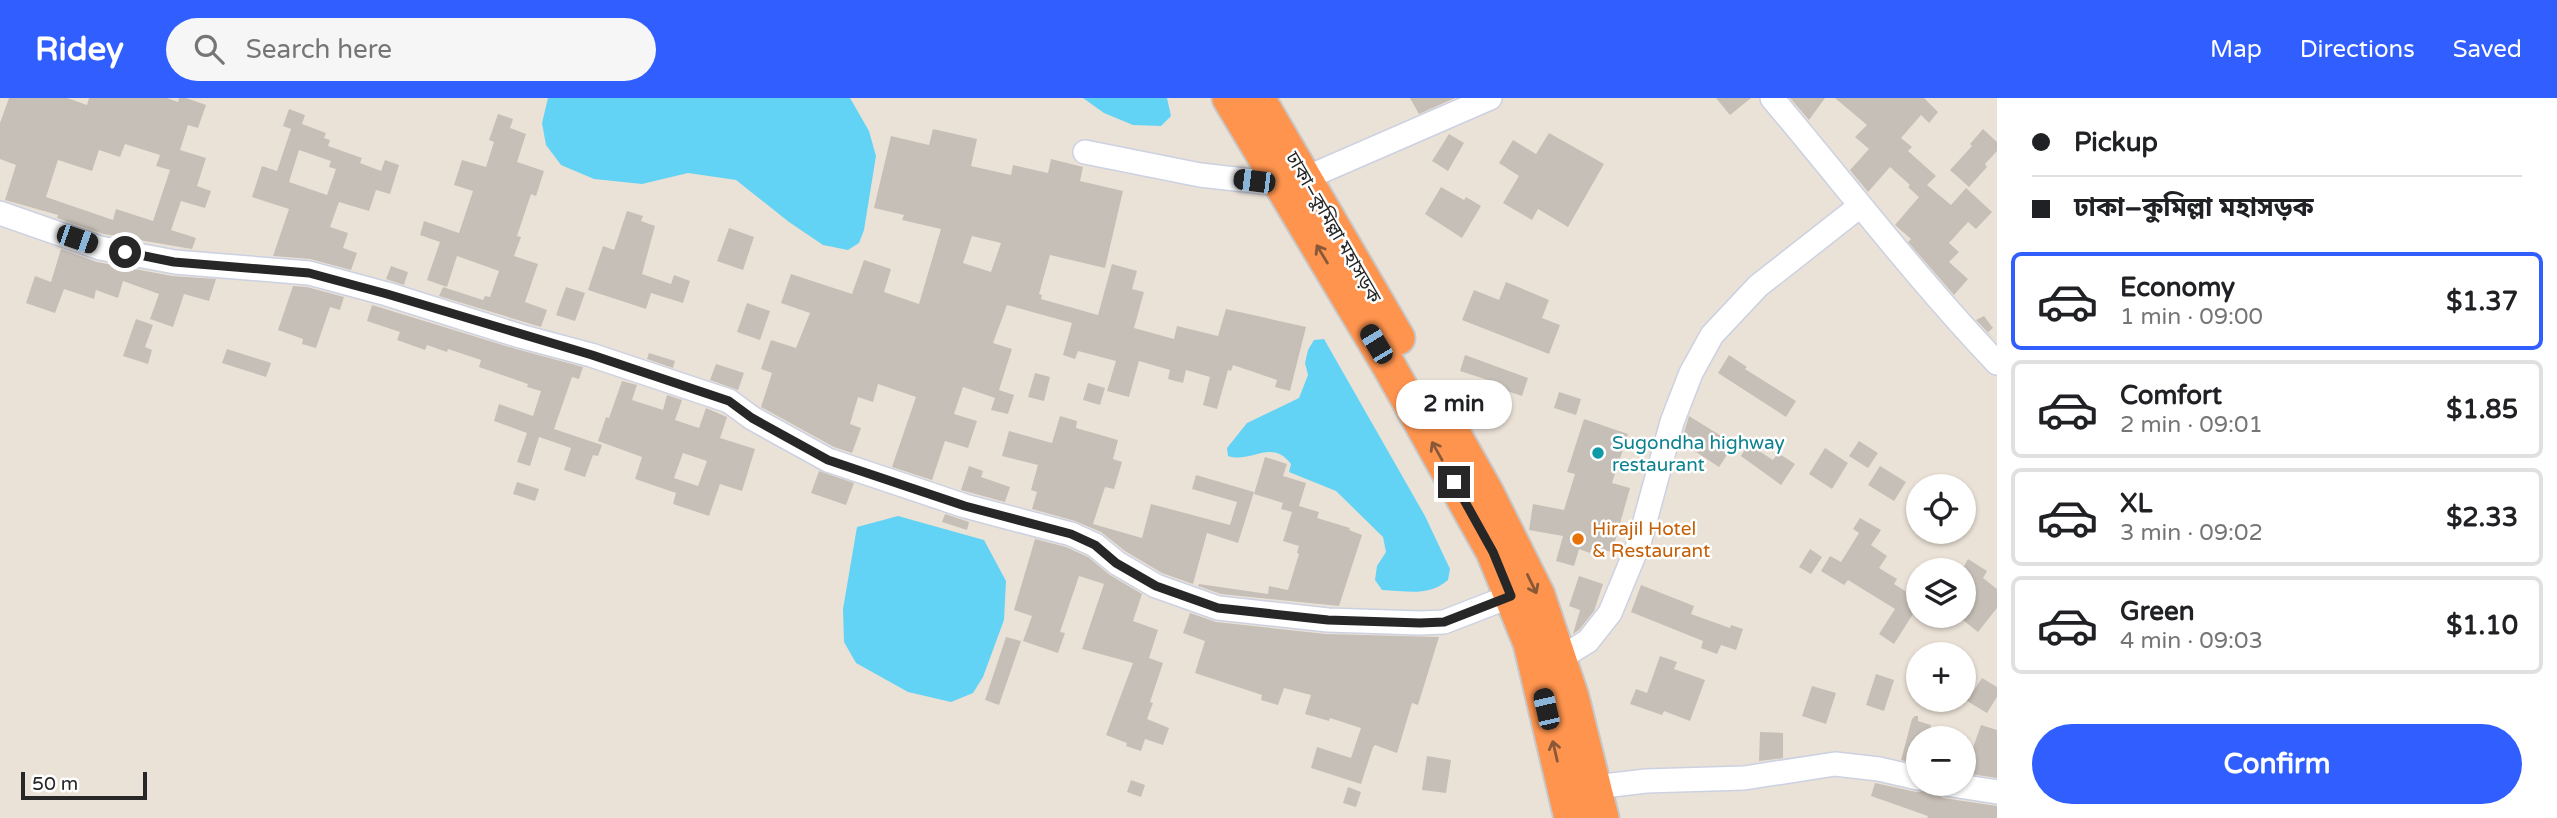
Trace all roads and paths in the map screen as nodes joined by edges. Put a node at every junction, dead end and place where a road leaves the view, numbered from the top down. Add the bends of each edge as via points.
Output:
1 (1229, 98) edge
2 (1258, 98) edge
3 (1490, 98) edge
4 (1772, 98) edge
5 (1085, 152) dead end
6 (1293, 181) junction
7 (1860, 206) junction
8 (0, 213) edge
9 (1997, 363) edge
10 (1511, 596) junction
11 (1559, 659) junction
12 (1906, 775) edge
13 (1976, 789) edge
14 (1997, 792) edge
15 (1599, 803) edge
16 (1571, 818) edge

1 - 6 highway, ঢাকা–কুমিল্লা মহাসড়ক
2 - 6 highway, ঢাকা–কুমিল্লা মহাসড়ক
3 - 6 street
4 - 7 street
5 - 6 street via 1200,175
10 -> 6 highway, ঢাকা–কুমিল্লা মহাসড়ক via 1493,552
6 -> 11 highway, ঢাকা–কুমিল্লা মহাসড়ক via 1486,491 1538,595
7 - 9 street
7 - 11 street via 1758,286 1712,335 1672,422 1639,543 1610,612 1588,641
8 - 10 street via 100,247 174,262 309,273 592,355 729,401 828,460 965,506 1071,534 1156,586 1218,608 1339,621 1420,623 1444,622
16 -> 10 highway, ঢাকা–কুমিল্লা মহাসড়ক via 1530,643
11 - 15 highway, ঢাকা–কুমিল্লা মহাসড়ক
12 - 15 street via 1835,764 1744,778 1646,781
13 - 14 street

